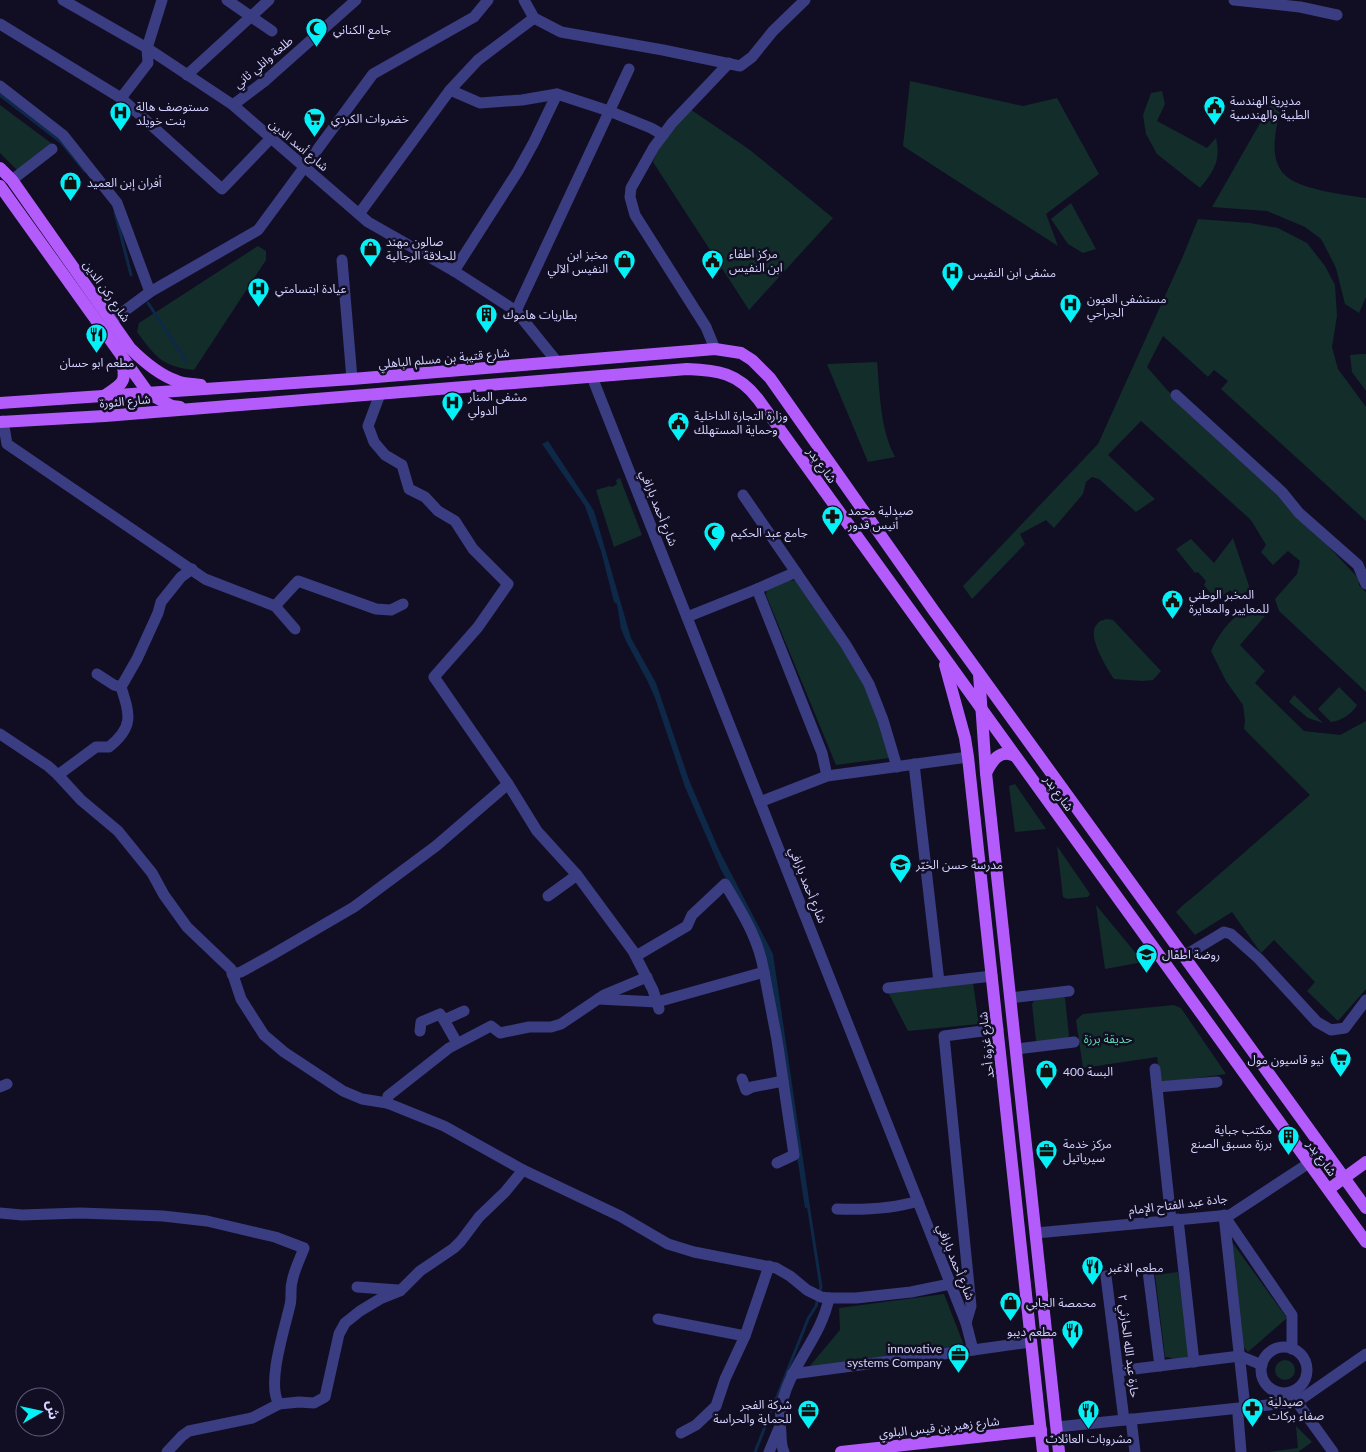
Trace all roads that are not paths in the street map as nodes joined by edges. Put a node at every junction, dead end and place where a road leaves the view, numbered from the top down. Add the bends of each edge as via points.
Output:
1 (64, 0) edge
2 (162, 0) edge
3 (227, 0) edge
4 (269, 0) edge
5 (356, 0) edge
6 (488, 0) edge
7 (524, 0) edge
8 (805, 0) edge
9 (1234, 0) edge
10 (1337, 14) dead end
11 (250, 16) junction
12 (534, 18) junction
13 (0, 24) edge
14 (272, 31) dead end
15 (146, 48) junction
16 (729, 63) junction
17 (629, 69) dead end
18 (187, 74) junction
19 (0, 86) edge
20 (450, 90) junction
21 (557, 94) junction
22 (121, 98) junction
23 (233, 105) junction
24 (609, 111) junction
25 (663, 135) junction
26 (270, 139) junction
27 (57, 142) junction
28 (304, 167) junction
29 (0, 168) edge
30 (12, 180) junction
31 (0, 186) edge
32 (359, 214) junction
33 (342, 260) dead end
34 (454, 271) junction
35 (146, 295) junction
36 (516, 311) junction
37 (111, 321) junction
38 (716, 349) junction
39 (126, 353) junction
40 (741, 353) junction
41 (558, 363) junction
42 (720, 371) junction
43 (592, 377) junction
44 (770, 378) junction
45 (352, 380) junction
46 (221, 388) junction
47 (144, 391) junction
48 (752, 392) junction
49 (380, 394) junction
50 (1176, 395) dead end
51 (104, 396) junction
52 (0, 403) edge
53 (206, 408) junction
54 (46, 419) junction
55 (2, 421) edge
56 (743, 495) dead end
57 (192, 569) junction
58 (796, 572) junction
59 (1366, 584) edge
60 (757, 590) junction
61 (403, 604) dead end
62 (275, 606) junction
63 (687, 617) junction
64 (294, 629) dead end
65 (932, 641) junction
66 (979, 673) junction
67 (97, 674) dead end
68 (121, 687) junction
69 (1001, 703) junction
70 (981, 709) junction
71 (0, 734) edge
72 (966, 738) junction
73 (1015, 756) junction
74 (968, 757) junction
75 (914, 764) junction
76 (897, 767) junction
77 (986, 773) junction
78 (58, 775) junction
79 (827, 776) junction
80 (508, 784) junction
81 (760, 802) junction
82 (577, 875) junction
83 (548, 896) dead end
84 (636, 956) junction
85 (1184, 956) junction
86 (764, 972) junction
87 (232, 974) junction
88 (992, 976) junction
89 (647, 977) junction
90 (939, 982) junction
91 (888, 988) dead end
92 (1068, 991) dead end
93 (1010, 998) junction
94 (598, 999) junction
95 (1366, 1000) edge
96 (658, 1006) junction
97 (464, 1011) dead end
98 (444, 1020) junction
99 (998, 1030) junction
100 (420, 1031) dead end
101 (1074, 1042) dead end
102 (457, 1043) junction
103 (1016, 1049) junction
104 (1155, 1069) dead end
105 (742, 1079) dead end
106 (783, 1081) junction
107 (1218, 1082) dead end
108 (1157, 1087) junction
109 (387, 1104) junction
110 (1366, 1162) edge
111 (777, 1163) dead end
112 (1309, 1163) junction
113 (523, 1170) junction
114 (1344, 1178) junction
115 (1329, 1189) junction
116 (918, 1201) junction
117 (1366, 1208) edge
118 (837, 1209) dead end
119 (0, 1213) edge
120 (1224, 1215) junction
121 (1174, 1220) junction
122 (1036, 1233) junction
123 (1366, 1242) edge
124 (769, 1266) junction
125 (1148, 1270) dead end
126 (1106, 1276) dead end
127 (950, 1284) junction
128 (357, 1287) dead end
129 (400, 1291) junction
130 (824, 1298) junction
131 (658, 1318) dead end
132 (966, 1323) junction
133 (745, 1336) junction
134 (1031, 1342) junction
135 (1292, 1349) junction
136 (973, 1350) junction
137 (1366, 1354) edge
138 (1240, 1356) junction
139 (1194, 1362) junction
140 (1262, 1365) junction
141 (1160, 1366) junction
142 (1118, 1371) junction
143 (792, 1374) junction
144 (1295, 1396) junction
145 (279, 1404) junction
146 (1241, 1411) junction
147 (1128, 1420) junction
148 (780, 1426) junction
149 (1057, 1427) junction
150 (1041, 1430) junction
151 (682, 1433) dead end
152 (889, 1450) edge
153 (168, 1452) edge
154 (768, 1452) edge
155 (784, 1452) edge
156 (841, 1452) edge
157 (1043, 1452) edge
158 (1059, 1452) edge
159 (1135, 1452) edge
160 (1241, 1452) edge
161 (1333, 1452) edge

1 - 15 street, شارع أسد الدين
2 - 15 street
3 - 11 street
4 - 11 street
5 - 23 street, طلعة وانلي ثاني
6 - 28 street via 474,17 373,74
7 - 12 street
8 - 16 street via 752,57 740,66
9 - 10 street
11 - 14 street
11 - 18 street
12 - 16 street via 561,32
12 - 20 street via 478,60
13 - 22 street
15 - 18 street, شارع أسد الدين
15 - 22 street via 148,63
16 - 25 street
17 - 24 street
18 - 23 street, شارع أسد الدين
19 - 27 street
20 - 21 street via 480,103
20 - 32 street
21 - 24 street
21 - 34 street via 518,171
22 - 26 street via 222,189
23 - 26 street, شارع أسد الدين
24 - 25 street
24 - 36 street
25 - 38 street via 631,188 631,204 706,326
26 - 28 street, شارع أسد الدين
27 - 30 street
27 - 35 street via 117,202
28 - 32 street, شارع أسد الدين
28 - 35 street via 258,230
29 - 30 main road, شارع ركن الدين
30 - 37 main road, شارع ركن الدين
31 - 39 main road, شارع ركن الدين
32 - 34 street, شارع أسد الدين
33 - 45 street
34 - 36 street, شارع أسد الدين
35 - 37 street
36 - 41 street, شارع أسد الدين
37 - 39 main road, شارع ركن الدين
38 - 40 main road, شارع قتيبة بن مسلم الباهلي
38 - 41 main road, شارع قتيبة بن مسلم الباهلي
39 - 46 main road, شارع ركن الدين via 178,381
39 - 47 main road via 138,360
39 - 51 main road via 123,382
40 - 42 main road via 729,356
40 - 44 main road, شارع بدر
41 - 45 main road, شارع قتيبة بن مسلم الباهلي
42 - 43 main road via 687,369
42 - 48 main road, شارع بدر
43 - 49 main road
43 - 63 street, شارع أحمد بارافي
44 - 48 main road via 763,388
44 - 66 main road, شارع بدر
45 - 46 main road, شارع قتيبة بن مسلم الباهلي
46 - 47 main road, شارع قتيبة بن مسلم الباهلي
47 - 51 main road, شارع الثورة
47 - 53 main road via 172,406
47 - 54 main road via 132,405 54,413
48 - 65 main road, شارع بدر
49 - 53 main road
49 - 80 street via 368,426 374,442 385,455 402,465 409,489 425,497 438,511 455,521 473,549 508,584 478,627 434,677
50 - 59 street via 1358,565
51 - 52 main road
53 - 54 main road, شارع الثورة
54 - 55 main road
55 - 57 street via 7,444
56 - 58 street
57 - 62 street via 205,579
57 - 68 street via 181,577 161,602 137,659
58 - 60 street
58 - 76 street via 869,684
60 - 63 street
60 - 79 street via 822,753
61 - 62 street via 391,610 376,609 298,581
62 - 64 street
63 - 81 street, شارع أحمد بارافي
65 - 70 main road, شارع بدر
65 - 72 main road, شارع غزوة أحد via 945,665
66 - 69 main road, شارع بدر
66 - 70 main road
67 - 68 street
68 - 78 street via 129,715 125,732 109,747 96,747
69 - 70 main road
69 - 85 main road, شارع بدر
70 - 72 main road via 970,720
70 - 73 main road, شارع بدر
70 - 77 main road
71 - 78 street
72 - 74 main road, شارع غزوة أحد
73 - 77 main road via 1010,753 998,755
73 - 112 main road, شارع بدر
74 - 75 street
74 - 88 main road, شارع غزوة أحد
75 - 76 street
75 - 90 street
76 - 79 street
77 - 93 main road
78 - 87 street via 81,800 118,831 152,873 187,927 227,964
79 - 81 street
80 - 82 street via 537,831
80 - 87 street via 436,846 354,907 241,972
81 - 116 street, شارع أحمد بارافي
82 - 83 street
82 - 84 street
84 - 86 street via 687,926 692,914 725,884 751,928
84 - 89 street
85 - 95 street via 1224,932 1231,934 1259,959 1317,1022 1331,1030 1345,1028
85 - 114 main road, شارع بدر
86 - 96 street
86 - 106 street
87 - 109 street via 240,998 252,1017 264,1035 284,1052 343,1091
88 - 90 street
88 - 99 main road, شارع غزوة أحد
89 - 94 street
89 - 96 street
90 - 91 street
92 - 93 street
93 - 103 main road
94 - 96 street
94 - 102 street via 551,1027 529,1027 500,1033 491,1026
97 - 98 street
98 - 100 street via 440,1014 421,1022
98 - 102 street
99 - 132 street via 944,1036 971,1306
99 - 134 main road, شارع غزوة أحد
101 - 103 street
102 - 109 street via 388,1096
103 - 122 main road
104 - 108 street
105 - 106 street via 746,1090
106 - 111 street via 794,1155
107 - 108 street
108 - 121 street
109 - 113 street via 444,1126
110 - 114 main road
112 - 115 main road, شارع بدر
112 - 120 street, جادة عبد الفتاح الإمام
113 - 124 street via 620,1216 668,1244
113 - 129 street via 454,1248 420,1271
114 - 115 main road
114 - 117 main road, شارع بدر
115 - 123 main road, شارع بدر
116 - 118 street via 887,1207
116 - 127 street, شارع أحمد بارافي
119 - 145 street via 109,1213 207,1221 275,1237 304,1248 292,1282 291,1302 276,1366 274,1393
120 - 121 street, جادة عبد الفتاح الإمام
120 - 135 street via 1292,1315
120 - 138 street
121 - 122 street, جادة عبد الفتاح الإمام
121 - 139 street
122 - 149 main road
124 - 130 street
124 - 133 street
125 - 141 street
126 - 142 street, حارة عبد الله الحارثي ٢
127 - 130 street via 911,1292
127 - 132 street, شارع أحمد بارافي
128 - 129 street
129 - 145 street via 367,1307 345,1323 339,1334 325,1397 314,1403
130 - 143 street via 826,1312
131 - 133 street
132 - 136 street, شارع أحمد بارافي
133 - 151 street via 716,1406
134 - 136 street
134 - 150 main road, شارع غزوة أحد
135 - 140 street via 1270,1352
135 - 144 street via 1304,1358 1307,1366 1307,1374
136 - 143 street
137 - 144 street
138 - 139 street
138 - 140 street
138 - 146 street
139 - 141 street
140 - 144 street via 1267,1385 1279,1393
141 - 142 street
142 - 147 street, حارة عبد الله الحارثي ٢
143 - 148 street via 781,1400
144 - 146 street
144 - 161 street
145 - 153 street via 252,1418 189,1431
146 - 147 street
146 - 160 street
147 - 149 street
147 - 159 street, حارة عبد الله الحارثي ٢
148 - 154 street
148 - 155 street
149 - 158 main road
150 - 152 main road, شارع زهير بن قيس البلوي
150 - 157 main road, شارع غزوة أحد
152 - 156 main road, شارع زهير بن قيس البلوي

